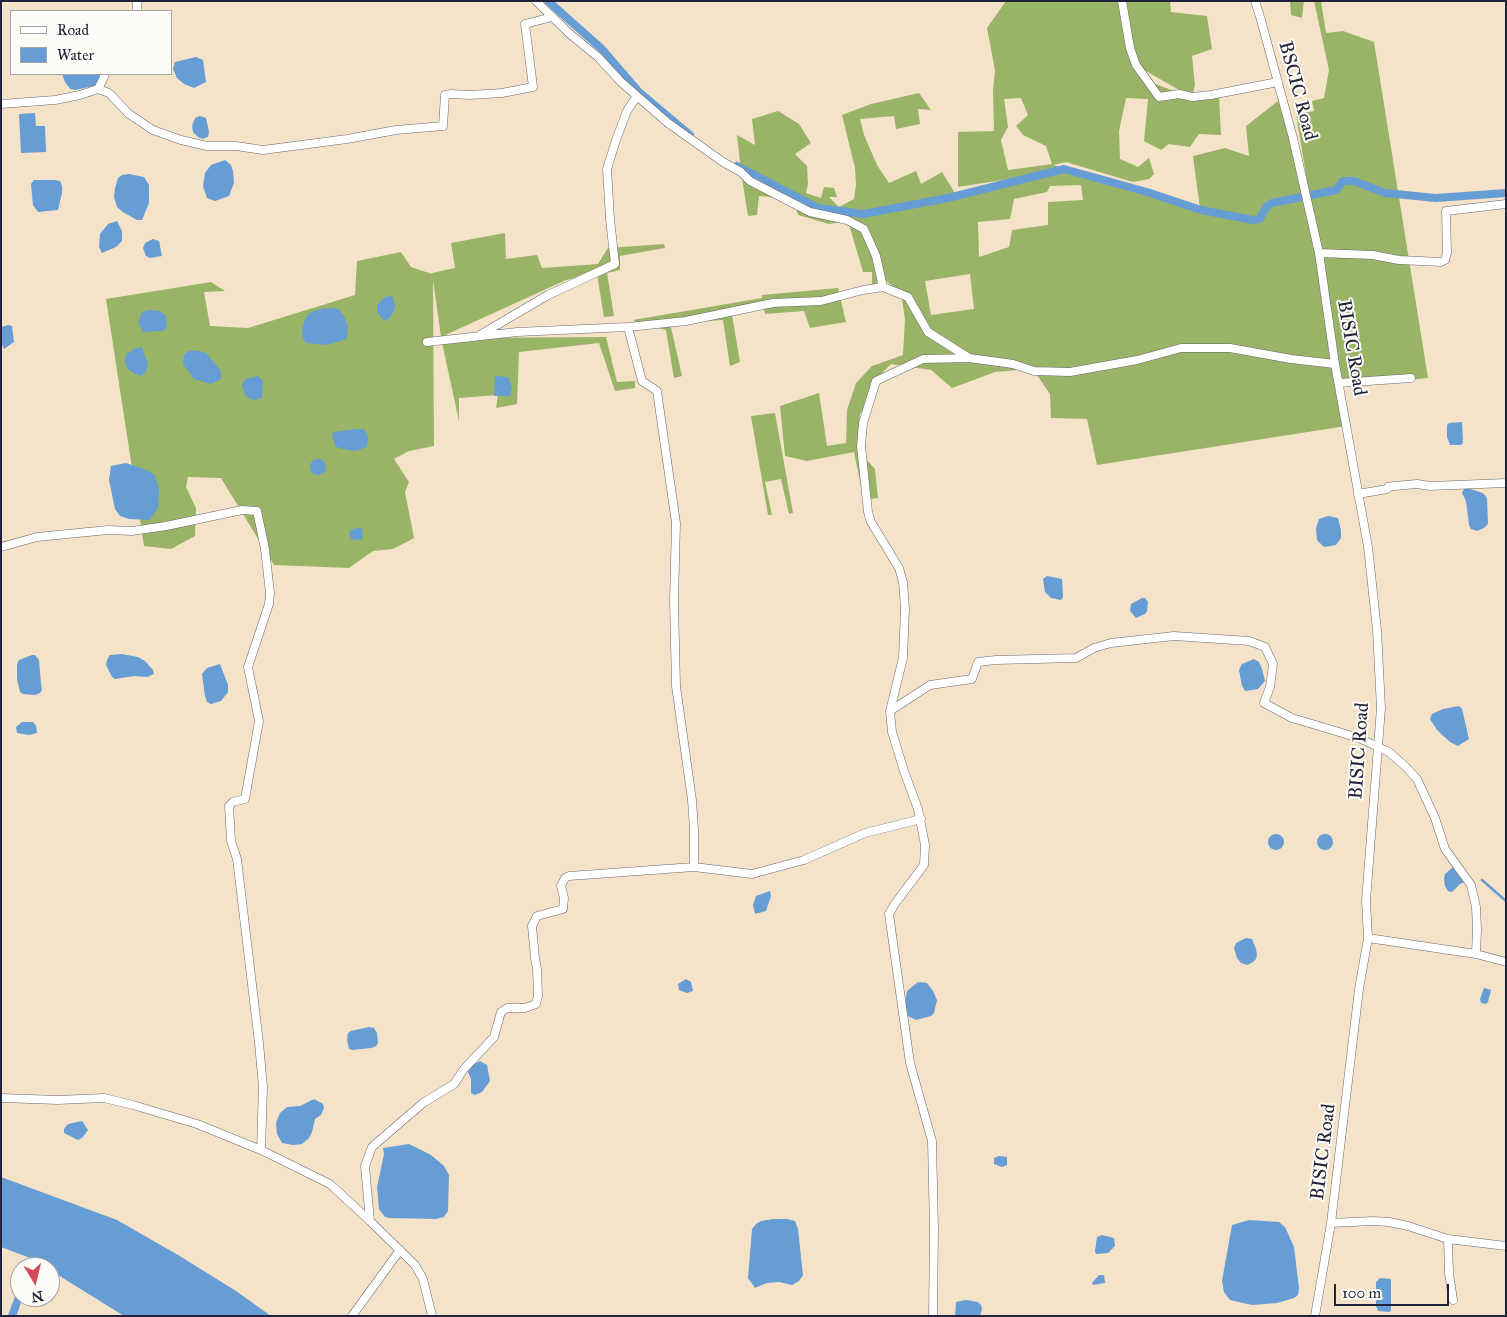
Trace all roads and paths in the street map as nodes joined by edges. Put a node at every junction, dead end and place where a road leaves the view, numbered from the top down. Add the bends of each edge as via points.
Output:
1 (536, 1) edge
2 (1122, 1) edge
3 (1254, 1) edge
4 (552, 17) junction
5 (104, 75) edge
6 (1278, 82) junction
7 (98, 89) junction
8 (637, 96) junction
9 (1, 104) edge
10 (1303, 190) joint
11 (1506, 204) edge
12 (1319, 253) junction
13 (883, 287) junction
14 (628, 327) junction
15 (477, 336) junction
16 (426, 342) dead end
17 (969, 358) junction
18 (1335, 364) junction
19 (1411, 378) dead end
20 (1339, 383) junction
21 (1506, 483) edge
22 (1358, 494) junction
23 (1, 547) edge
24 (890, 711) junction
25 (1378, 747) junction
26 (921, 819) junction
27 (694, 867) junction
28 (1368, 938) junction
29 (1476, 954) junction
30 (1506, 962) edge
31 (1, 1098) edge
32 (260, 1150) junction
33 (370, 1221) junction
34 (1331, 1223) junction
35 (1448, 1239) junction
36 (1506, 1246) edge
37 (400, 1250) junction
38 (1453, 1300) dead end
39 (352, 1316) edge
40 (432, 1316) edge
41 (933, 1316) edge
42 (1315, 1316) edge

1 - 4 street
2 - 6 street via 1136,66 1159,97 1211,95
3 - 6 street, BSCIC Road
4 - 7 street via 525,24 533,87 502,93 445,95 443,126 263,150 207,146 153,130 129,114 109,93
4 - 8 street
5 - 7 street
6 - 10 street, BSCIC Road
7 - 9 street via 55,100
8 - 13 street via 668,123 750,181 810,212 846,220 864,229 876,256
8 - 15 street via 627,111 607,169 615,264 548,296
10 - 12 street, BISIC Road
11 - 12 street via 1446,211 1447,254 1441,262
12 - 18 street, BISIC Road
13 - 14 street via 820,301 773,304 686,322
13 - 17 street via 908,297 928,332
14 - 15 street
14 - 27 street via 642,381 657,391 676,523 676,686 692,800
15 - 16 street
17 - 18 street via 1034,370 1070,372 1181,348 1230,348
17 - 24 street via 923,359 876,381 862,423 861,446 869,517 899,568 903,582 903,658
18 - 20 street, BISIC Road
19 - 20 street
20 - 22 street, BISIC Road
21 - 22 street via 1418,484
22 - 25 street, BISIC Road via 1368,547 1377,630 1381,708
23 - 32 street via 37,537 142,530 242,510 257,510 270,593 248,667 259,721 244,799 229,806 263,1087
24 - 25 street via 930,685 972,680 978,662 1076,658 1111,643 1174,636 1249,641 1265,647 1273,664 1264,703 1292,718
24 - 26 street via 892,732
25 - 28 street, BISIC Road via 1366,901
25 - 29 street via 1389,752 1416,779 1435,818 1445,849 1471,885 1476,907
26 - 27 street via 865,833 804,860 752,874
26 - 41 street via 924,865 890,914 910,1064 932,1141
27 - 33 street via 565,878 561,886 563,909 537,916 532,926 537,969 536,1004 507,1008 501,1012 494,1037 454,1084 423,1103 372,1147 365,1166
28 - 29 street
28 - 34 street, BISIC Road
29 - 30 street
31 - 32 street via 104,1098 197,1124
32 - 33 street via 330,1184
33 - 37 street
34 - 35 street via 1389,1222
34 - 42 street, BISIC Road
35 - 36 street
35 - 38 street
37 - 39 street
37 - 40 street via 424,1279

